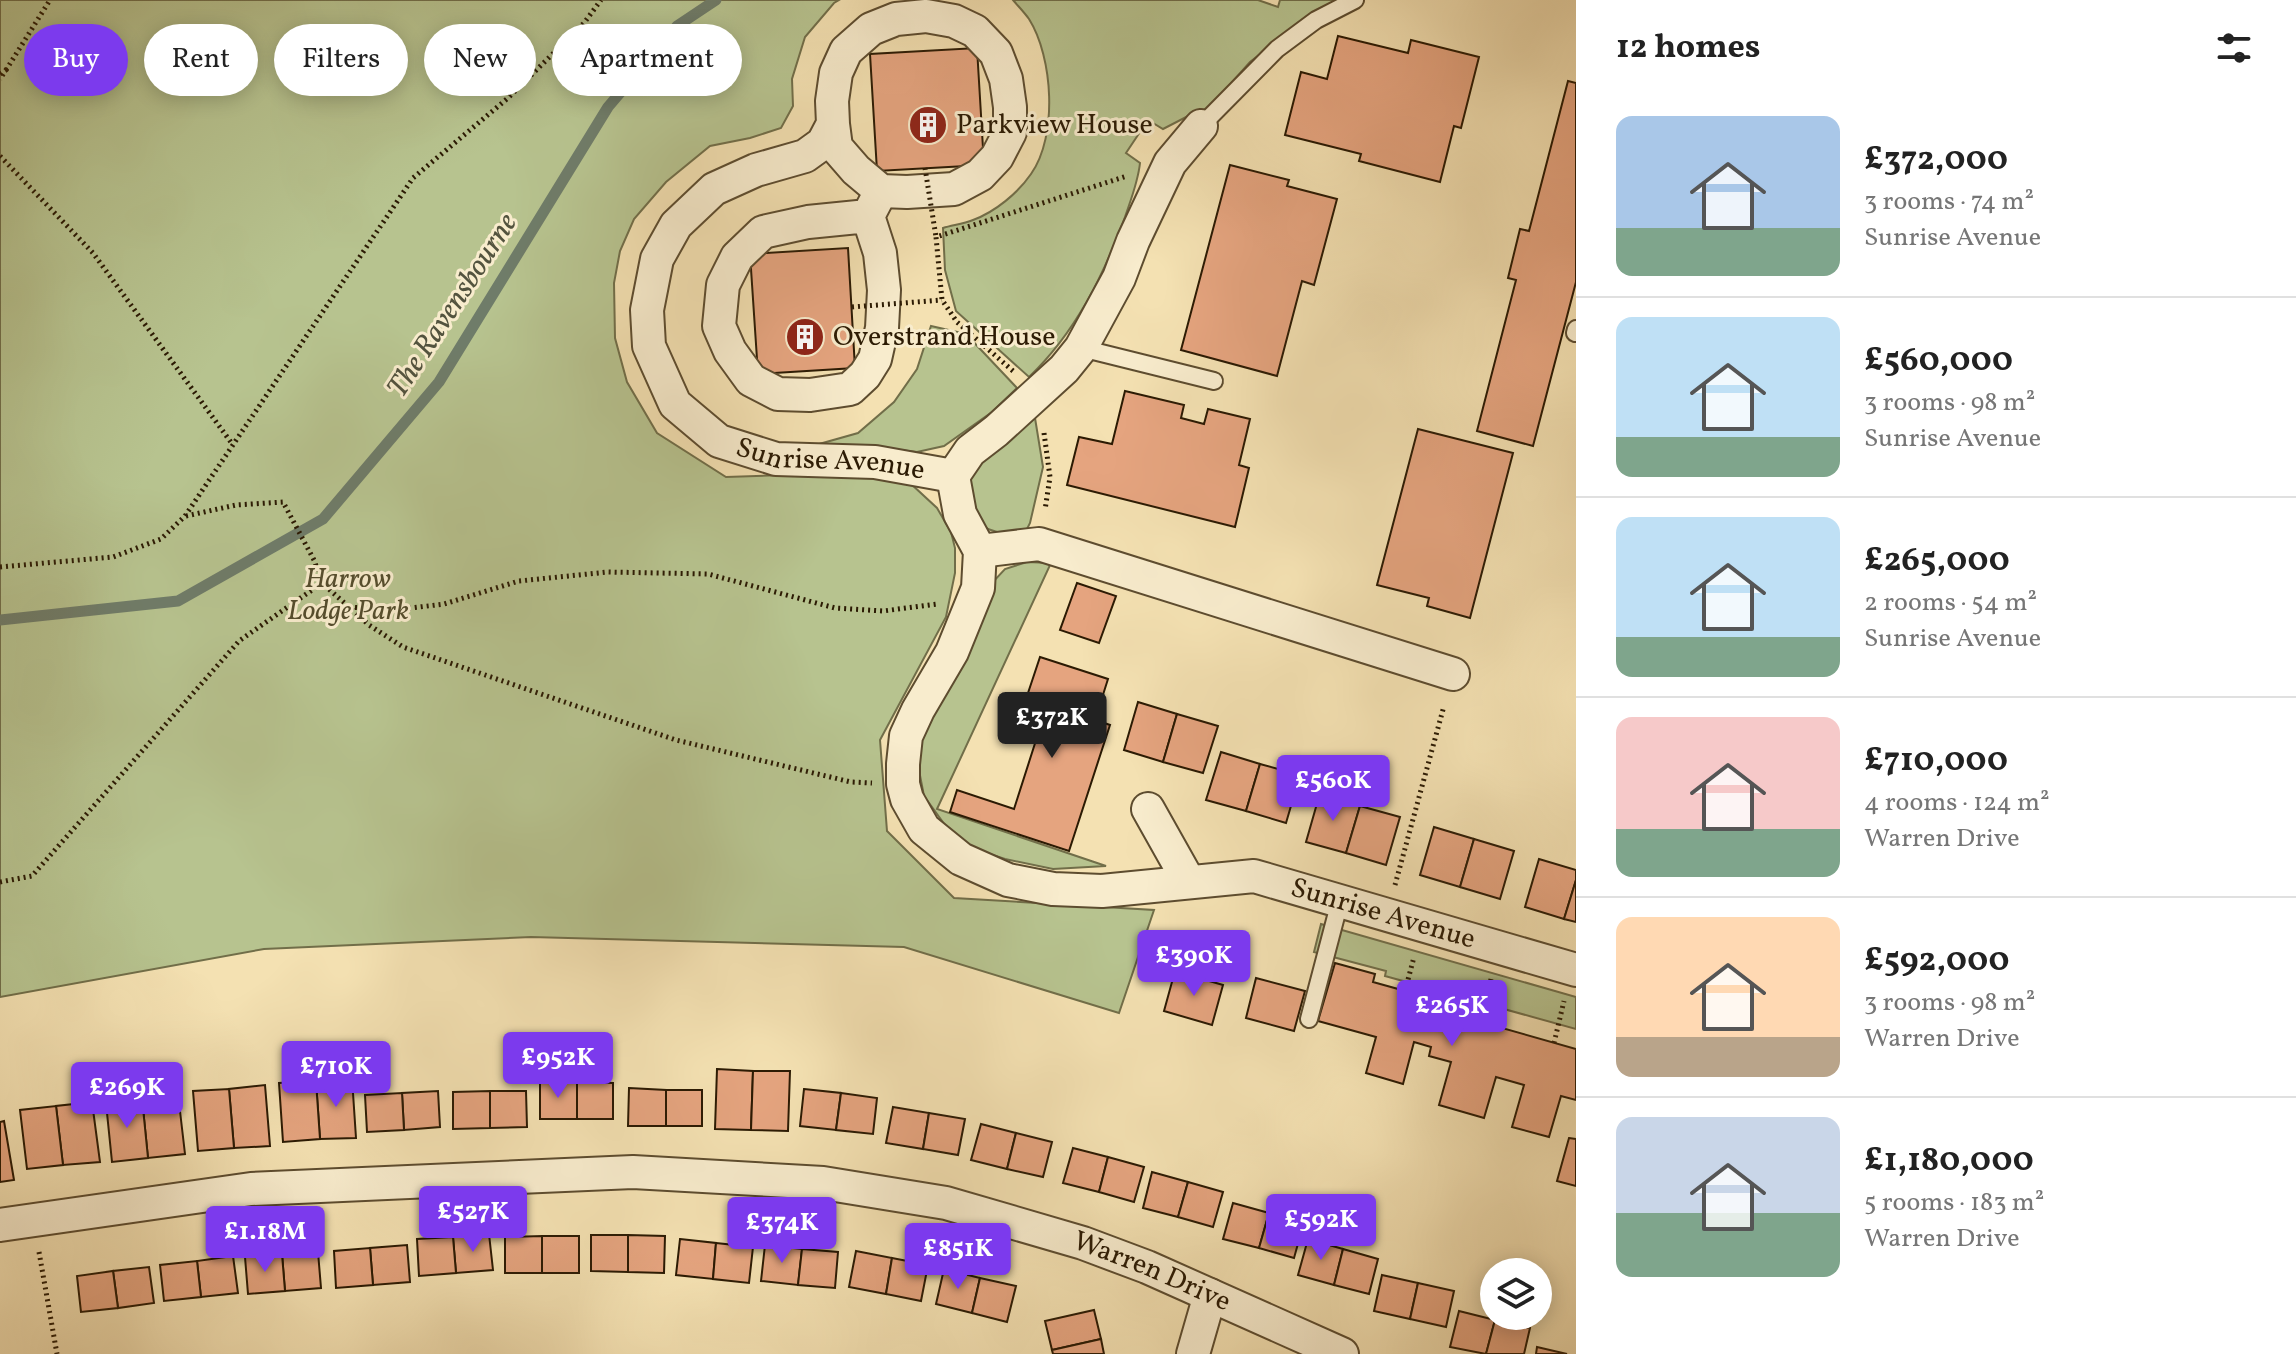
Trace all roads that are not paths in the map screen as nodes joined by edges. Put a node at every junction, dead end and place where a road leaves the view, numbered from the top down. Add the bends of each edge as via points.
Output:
1 (1355, 0) edge
2 (833, 124) junction
3 (1201, 126) joint
4 (874, 204) junction
5 (1081, 348) junction
6 (1214, 381) dead end
7 (953, 476) junction
8 (980, 551) junction
9 (1453, 674) road end
10 (1148, 809) dead end
11 (1189, 882) junction
12 (1340, 901) junction
13 (1574, 969) edge
14 (1309, 1019) dead end
15 (0, 1225) edge
16 (1210, 1295) junction
17 (1193, 1354) edge
18 (1342, 1354) edge

1 - 3 lane via 1277,49
2 - 4 street, Sunrise Avenue via 836,147
2 - 4 street, Sunrise Avenue via 836,73 846,51 871,29 926,16 954,21 975,31 996,53 1010,107 1010,132 997,157 980,175 954,189 907,192
2 - 7 street, Sunrise Avenue via 823,143 805,156 714,189 676,225 657,259 647,310 649,346 675,404 719,441 776,459 875,462
3 - 5 street, Sunrise Avenue via 1170,163
4 - 4 street, Sunrise Avenue via 763,232 737,257 723,285 719,326 751,380 778,394 810,395 850,389 865,375 882,328 884,290
5 - 6 lane
5 - 7 street, Sunrise Avenue via 970,451
7 - 8 street, Sunrise Avenue via 960,514
8 - 9 street via 1039,544
8 - 11 street, Sunrise Avenue via 974,600 906,736 903,784 924,829 961,859 1008,880 1102,891
10 - 11 street
11 - 12 street, Sunrise Avenue via 1254,876
12 - 13 street, Sunrise Avenue
12 - 14 lane
15 - 16 street, Warren Drive via 251,1189 633,1172 727,1176 823,1183 946,1203 1083,1243
16 - 17 street
16 - 18 street, Warren Drive

